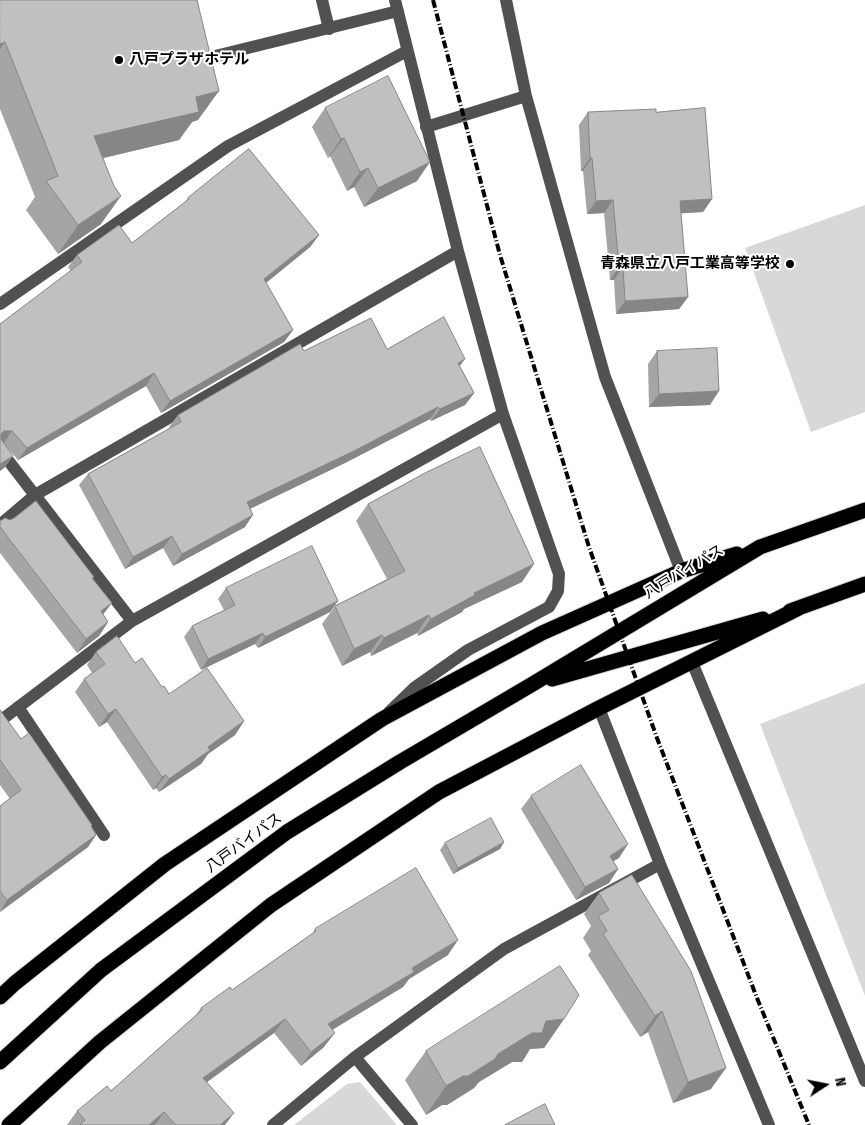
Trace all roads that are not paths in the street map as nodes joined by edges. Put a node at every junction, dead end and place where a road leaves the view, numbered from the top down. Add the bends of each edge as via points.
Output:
1 (322, 0) edge
2 (506, 0) edge
3 (396, 6) edge
4 (329, 29) junction
5 (199, 42) edge
6 (406, 51) junction
7 (526, 96) junction
8 (426, 127) junction
9 (458, 251) junction
10 (0, 304) edge
11 (503, 414) junction
12 (0, 450) edge
13 (35, 495) junction
14 (865, 510) edge
15 (0, 526) edge
16 (760, 546) junction
17 (681, 571) junction
18 (865, 584) edge
19 (799, 608) junction
20 (132, 621) junction
21 (692, 662) junction
22 (531, 685) junction
23 (18, 707) junction
24 (599, 708) junction
25 (382, 719) junction
26 (0, 721) edge
27 (104, 835) dead end
28 (660, 864) junction
29 (0, 997) edge
30 (355, 1057) junction
31 (0, 1062) edge
32 (865, 1081) edge
33 (8, 1125) edge
34 (273, 1125) edge
35 (412, 1125) edge
36 (769, 1125) edge

1 - 4 street
2 - 7 street
3 - 4 street
3 - 6 street
4 - 5 street via 203,59
6 - 8 street
6 - 10 street via 228,146
7 - 8 street
7 - 17 street via 605,377
8 - 9 street
9 - 11 street
9 - 13 street
11 - 20 street
11 - 25 street via 559,574 558,592 550,607 468,650 414,688
12 - 13 street
13 - 15 street
13 - 20 street
14 - 16 highway, 八戸バイパス
16 - 17 highway
16 - 22 highway, 八戸バイパス
17 - 25 highway via 542,633
18 - 19 highway, 八戸バイパス
19 - 21 highway
19 - 22 highway, 八戸バイパス
20 - 23 street
21 - 24 highway
21 - 32 street
22 - 31 highway, 八戸バイパス via 287,832 101,970
23 - 26 street
23 - 27 street
24 - 28 street
24 - 33 highway via 439,792 271,905 100,1042
25 - 29 highway via 165,864
28 - 30 street via 504,949
28 - 36 street
30 - 34 street
30 - 35 street

